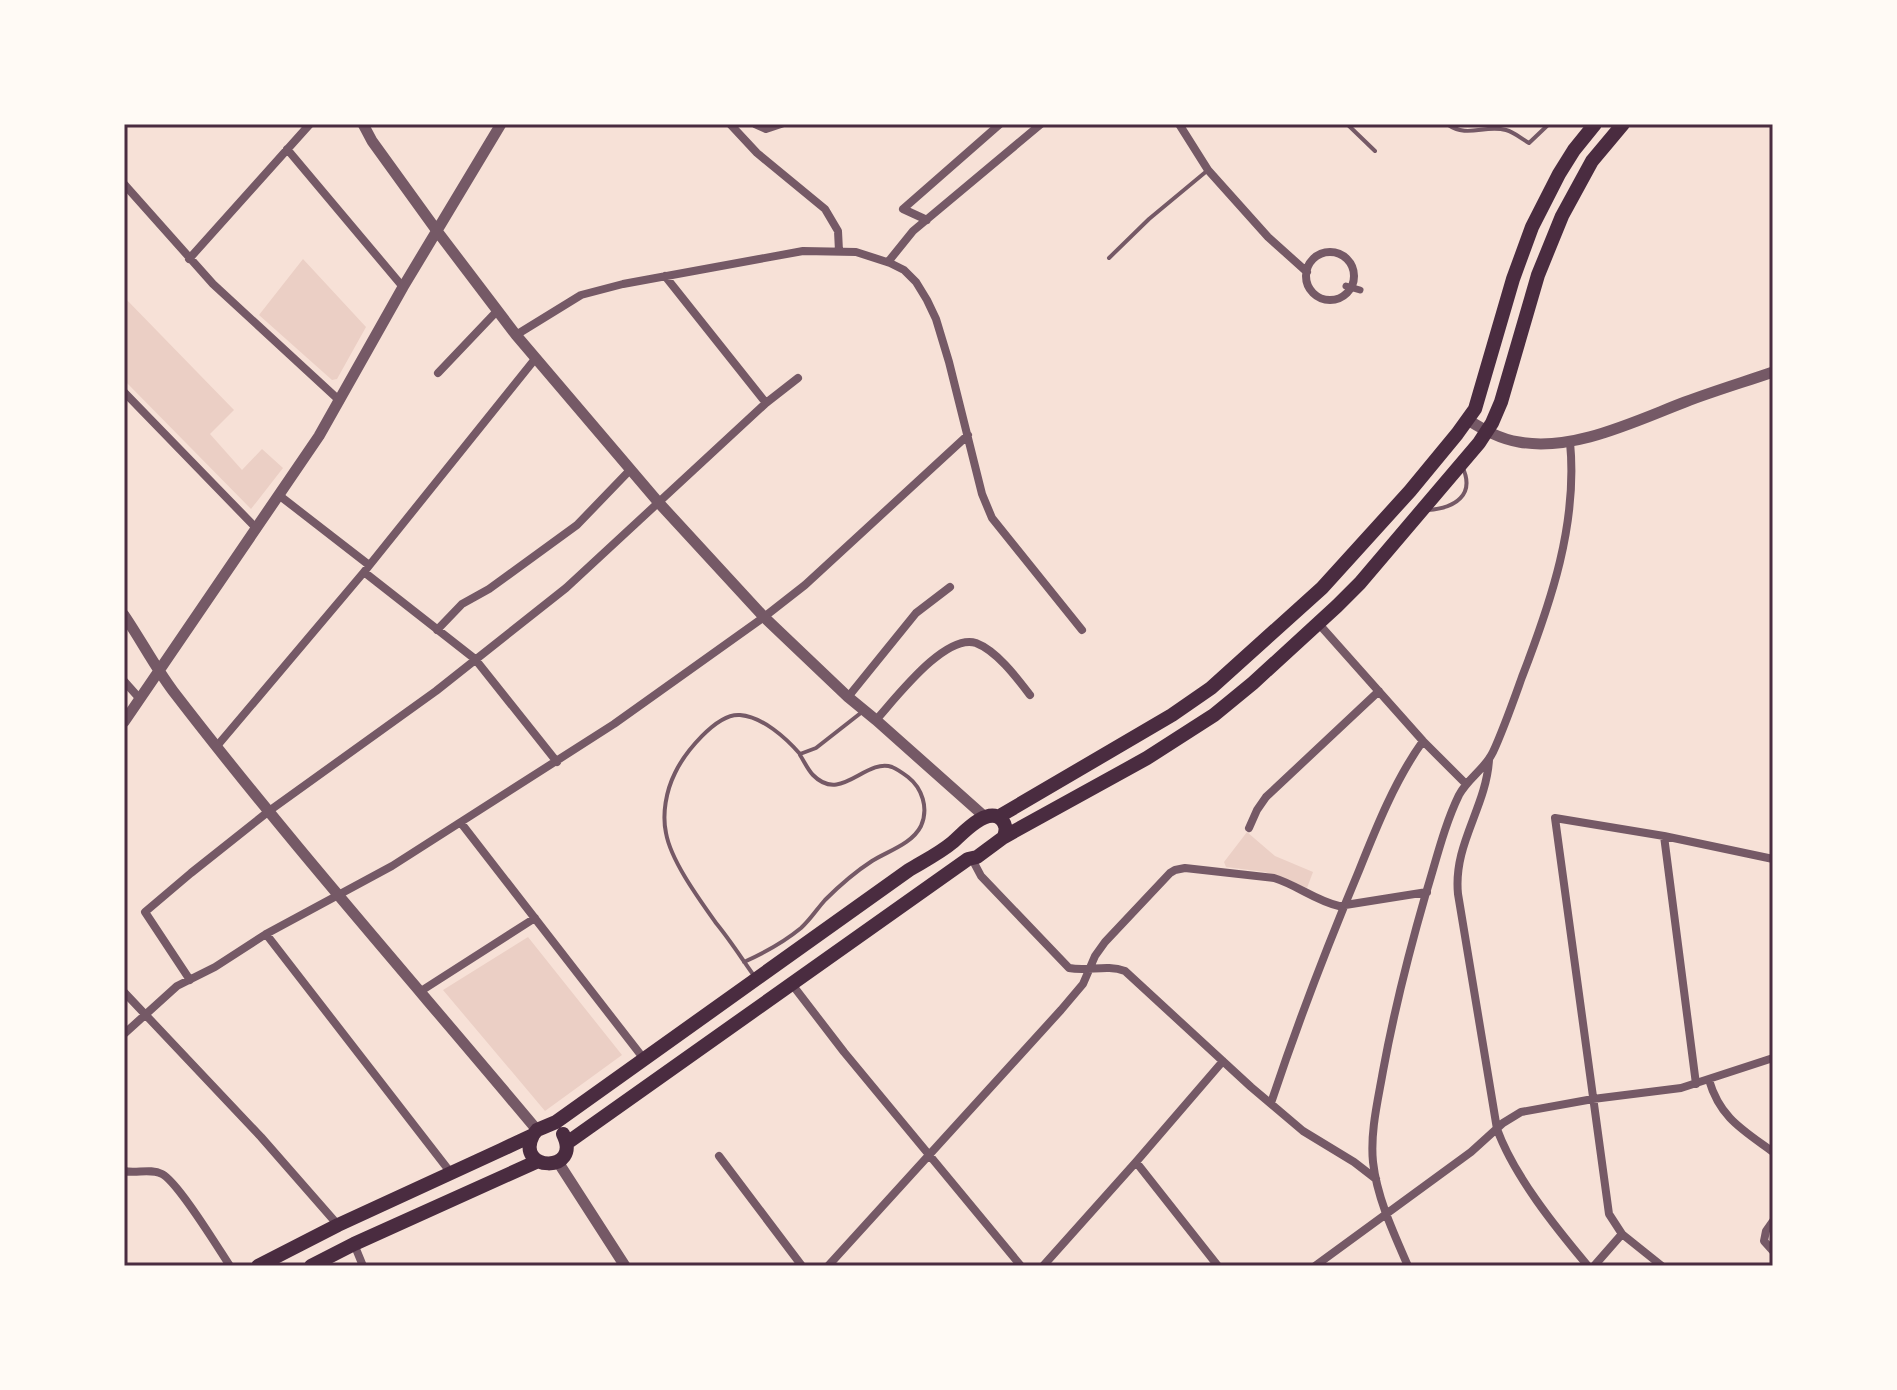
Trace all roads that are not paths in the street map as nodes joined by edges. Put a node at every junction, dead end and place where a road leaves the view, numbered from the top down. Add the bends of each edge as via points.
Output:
1 (310, 124) edge
2 (363, 124) edge
3 (501, 124) edge
4 (730, 124) edge
5 (781, 124) edge
6 (1000, 124) edge
7 (1041, 124) edge
8 (1179, 124) edge
9 (1347, 124) edge
10 (1447, 124) edge
11 (1549, 124) edge
12 (1595, 124) edge
13 (1623, 124) edge
14 (756, 125) edge
15 (746, 142) junction
16 (287, 149) junction
17 (1375, 151) dead end
18 (1208, 170) junction
19 (124, 184) edge
20 (927, 220) junction
21 (437, 231) junction
22 (839, 251) junction
23 (1109, 258) dead end
24 (189, 259) junction
25 (888, 262) junction
26 (1307, 272) junction
27 (665, 276) junction
28 (403, 287) junction
29 (497, 311) junction
30 (516, 335) junction
31 (535, 359) junction
32 (1773, 372) edge
33 (438, 373) dead end
34 (798, 378) dead end
35 (124, 392) edge
36 (340, 401) junction
37 (766, 403) junction
38 (1468, 420) junction
39 (1487, 432) junction
40 (968, 435) junction
41 (1570, 442) junction
42 (1461, 464) junction
43 (630, 470) junction
44 (280, 496) junction
45 (659, 503) junction
46 (1422, 511) junction
47 (257, 529) junction
48 (366, 569) junction
49 (950, 587) dead end
50 (124, 615) edge
51 (764, 617) junction
52 (1318, 623) junction
53 (437, 630) junction
54 (1082, 630) dead end
55 (475, 659) junction
56 (159, 671) junction
57 (124, 681) edge
58 (1379, 691) junction
59 (1030, 695) dead end
60 (848, 697) junction
61 (140, 699) junction
62 (864, 710) junction
63 (876, 720) junction
64 (124, 722) edge
65 (1423, 741) junction
66 (217, 746) junction
67 (800, 754) junction
68 (1489, 760) junction
69 (557, 762) junction
70 (1466, 784) junction
71 (269, 811) junction
72 (992, 817) junction
73 (461, 823) junction
74 (1249, 828) dead end
75 (1664, 836) junction
76 (1004, 837) junction
77 (956, 839) junction
78 (971, 856) junction
79 (1773, 859) edge
80 (1427, 892) junction
81 (340, 895) junction
82 (1344, 906) junction
83 (535, 918) junction
84 (266, 934) junction
85 (744, 962) junction
86 (1090, 968) junction
87 (757, 979) junction
88 (190, 980) junction
89 (791, 983) junction
90 (421, 991) junction
91 (124, 992) edge
92 (145, 1014) junction
93 (124, 1034) edge
94 (1773, 1058) edge
95 (644, 1059) junction
96 (1223, 1061) junction
97 (1709, 1080) junction
98 (1696, 1084) junction
99 (1593, 1099) junction
100 (1271, 1103) junction
101 (1497, 1129) junction
102 (540, 1130) junction
103 (567, 1143) junction
104 (1773, 1152) edge
105 (719, 1156) dead end
106 (930, 1156) junction
107 (538, 1161) junction
108 (558, 1162) junction
109 (1136, 1162) junction
110 (124, 1171) edge
111 (451, 1173) junction
112 (1376, 1179) junction
113 (1387, 1214) junction
114 (1773, 1221) edge
115 (338, 1225) junction
116 (1622, 1234) junction
117 (354, 1244) junction
118 (1773, 1251) edge
119 (230, 1266) edge
120 (258, 1266) edge
121 (311, 1266) edge
122 (363, 1266) edge
123 (625, 1266) edge
124 (802, 1266) edge
125 (828, 1266) edge
126 (1021, 1266) edge
127 (1043, 1266) edge
128 (1218, 1266) edge
129 (1315, 1266) edge
130 (1408, 1266) edge
131 (1591, 1266) edge
132 (1662, 1266) edge

1 - 16 street
2 - 21 street
3 - 21 street
4 - 15 street
5 - 14 street via 766,129
6 - 20 street via 903,209
7 - 20 street
8 - 18 street
9 - 17 lane
10 - 11 lane via 1467,132 1501,129 1529,143
12 - 38 main road via 1559,174 1532,227
13 - 39 main road via 1592,161 1545,254 1501,402
14 - 15 street
15 - 22 street via 825,209 838,231
16 - 24 street
16 - 28 street
18 - 23 lane
18 - 26 street
19 - 24 street
20 - 25 street
21 - 28 street
21 - 29 street
22 - 25 street
22 - 27 street via 803,251
24 - 36 street
25 - 40 street via 909,275 931,308
26 - 26 street via 1317,255 1340,254 1354,272 1352,288 1340,298 1324,299 1310,290
27 - 30 street via 581,295
27 - 37 street
28 - 36 street
29 - 30 street
29 - 33 street
30 - 31 street
31 - 43 street
31 - 48 street
32 - 41 street
34 - 37 street
35 - 47 street
36 - 44 street
37 - 45 street
38 - 39 street
38 - 72 main road via 1347,562 1226,676 1172,715
39 - 41 street via 1527,444
39 - 42 main road
40 - 51 street
40 - 54 street via 992,518
41 - 68 street via 1571,494 1559,568
42 - 46 main road
42 - 46 lane via 1467,489 1455,504
43 - 45 street
43 - 53 street via 577,525 462,604
44 - 47 street
44 - 48 street
45 - 51 street
45 - 55 street via 566,588
46 - 52 main road
47 - 56 street
48 - 53 street
48 - 66 street
49 - 60 street via 916,613
50 - 56 street
51 - 60 street
51 - 69 street
52 - 58 street
52 - 76 main road via 1214,715
53 - 55 street
55 - 69 street
55 - 71 street
56 - 61 street
56 - 66 street
57 - 61 street
58 - 65 street
58 - 74 street via 1266,797
59 - 63 street via 1005,663 977,644 961,641 936,656
60 - 62 street
61 - 64 street
62 - 63 street
62 - 67 lane via 816,748
63 - 72 street
65 - 70 street
65 - 82 street via 1403,773
66 - 71 street
67 - 85 lane via 769,726 739,715 724,719 688,753 667,794 664,818 673,854
67 - 85 lane via 814,776 835,785 891,766 921,792 921,827 845,881 803,926
68 - 70 street
68 - 101 street via 1460,855 1457,883
69 - 73 street
70 - 80 street
71 - 81 street
71 - 88 street via 145,912
72 - 76 main road via 1005,825
72 - 77 main road
73 - 81 street
73 - 83 street
75 - 79 street
75 - 98 street
75 - 99 street via 1555,818
76 - 78 main road
77 - 78 main road via 957,851
77 - 87 main road
78 - 86 street via 981,876 1065,964
78 - 89 main road
80 - 82 street
80 - 112 street via 1380,1085 1373,1144
81 - 84 street
81 - 90 street
82 - 86 street via 1274,878 1179,869 1112,934
82 - 100 street
83 - 90 street
83 - 95 street
84 - 88 street
84 - 111 street
85 - 87 lane
86 - 96 street via 1125,971
86 - 106 street via 1061,1010
87 - 95 main road
88 - 92 street
89 - 103 main road
89 - 106 street
90 - 102 street
91 - 92 street
92 - 93 street
92 - 115 street
94 - 97 street
95 - 102 main road
96 - 100 street
96 - 109 street
97 - 98 street
97 - 104 street via 1717,1103 1733,1122
98 - 99 street
99 - 101 street via 1521,1112
99 - 116 street via 1609,1214
100 - 112 street
101 - 113 street
101 - 131 street via 1519,1173
102 - 103 main road via 559,1130
102 - 107 main road via 530,1141
102 - 111 main road
103 - 108 main road
105 - 124 street
106 - 125 street
106 - 126 street
107 - 108 main road
107 - 117 main road
108 - 123 street
109 - 127 street
109 - 128 street
110 - 119 street via 168,1178
111 - 115 main road
112 - 113 street
113 - 129 street
113 - 130 street
114 - 118 street via 1764,1241
115 - 120 main road
116 - 131 street
116 - 132 street
117 - 121 main road
117 - 122 street

